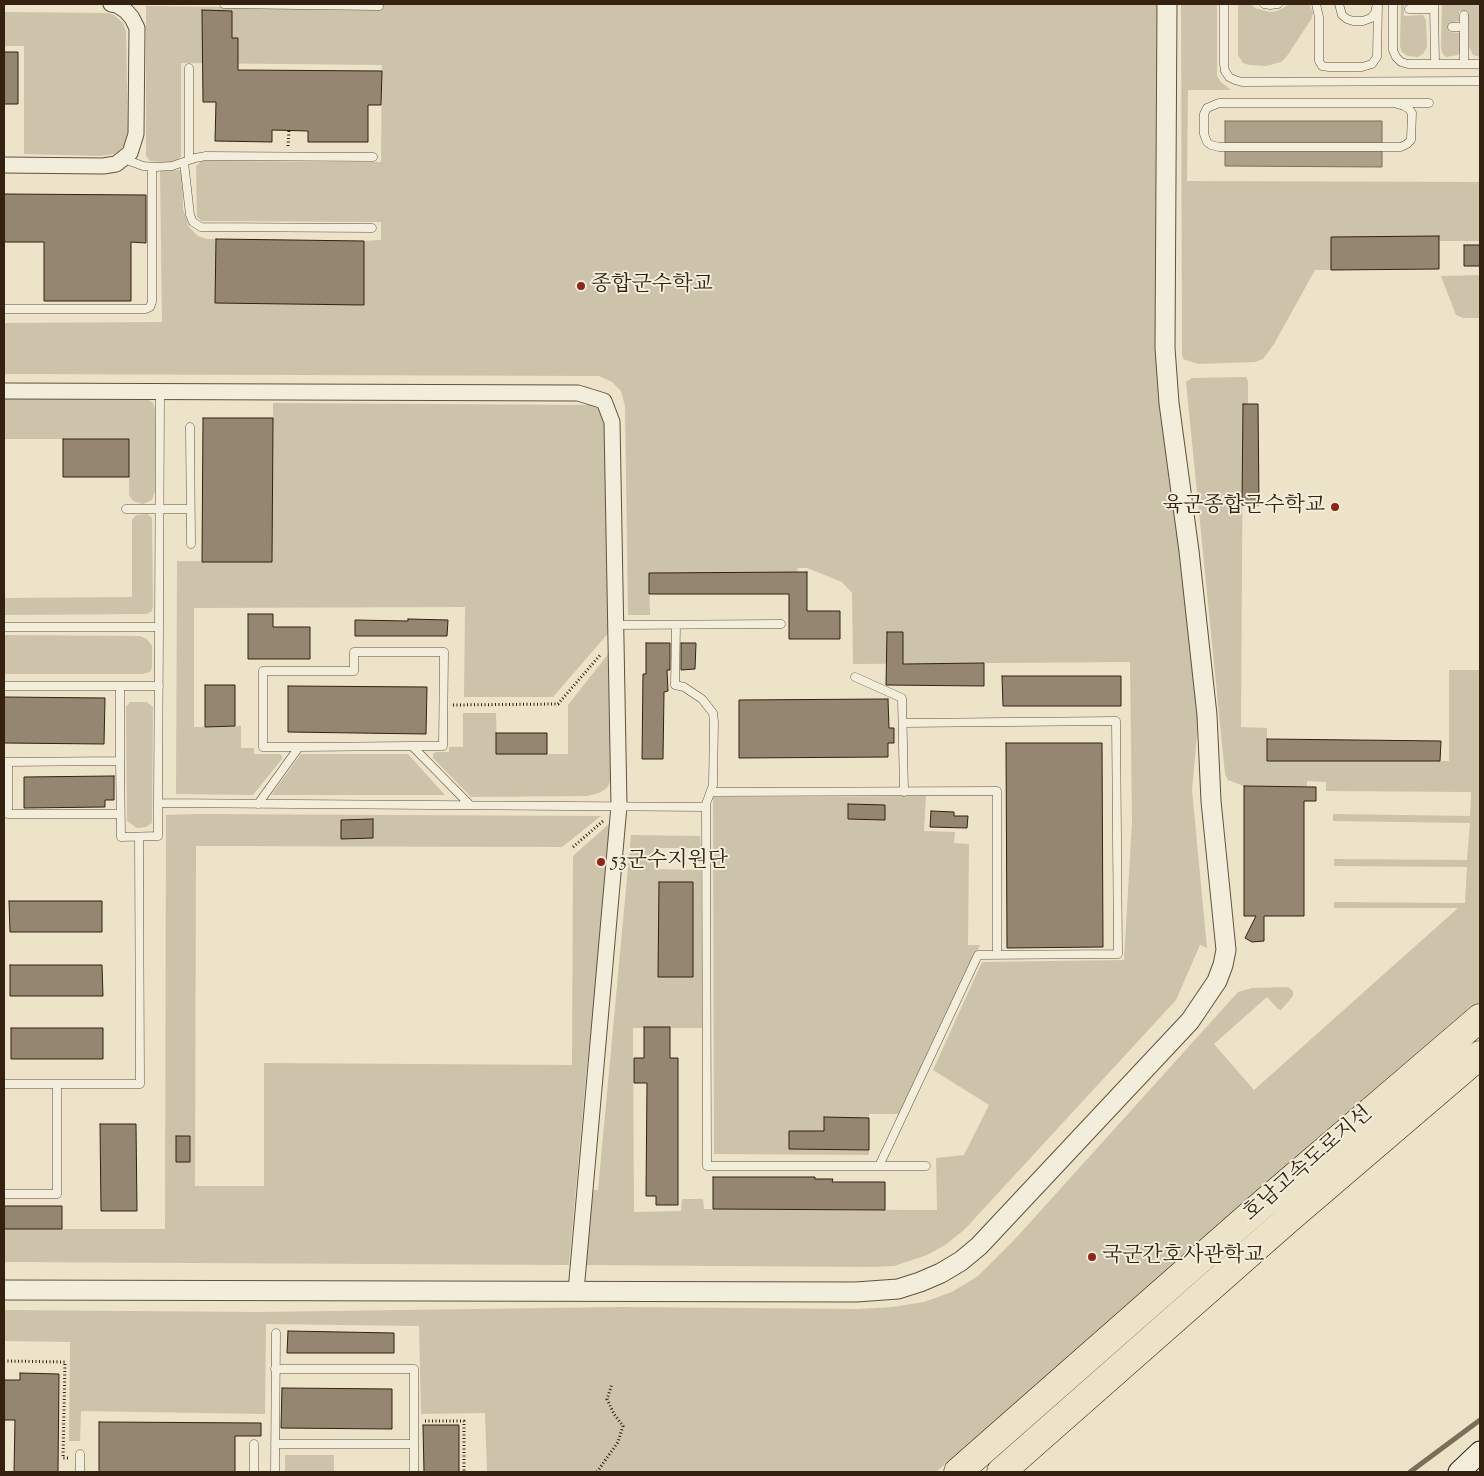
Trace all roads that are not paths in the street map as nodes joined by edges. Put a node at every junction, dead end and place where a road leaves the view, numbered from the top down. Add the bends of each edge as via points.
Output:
1 (111, 4) edge
2 (224, 4) edge
3 (1167, 4) edge
4 (1224, 4) edge
5 (1264, 4) edge
6 (1278, 4) edge
7 (1316, 4) edge
8 (1339, 4) edge
9 (1377, 4) edge
10 (1393, 4) edge
11 (379, 6) dead end
12 (1434, 6) edge
13 (1409, 9) dead end
14 (1464, 15) dead end
15 (1452, 27) dead end
16 (1464, 27) junction
17 (1435, 64) junction
18 (1464, 64) junction
19 (1480, 64) edge
20 (189, 68) dead end
21 (1480, 81) edge
22 (1394, 103) junction
23 (1429, 103) dead end
24 (373, 157) dead end
25 (124, 159) junction
26 (187, 161) junction
27 (4, 166) edge
28 (152, 167) junction
29 (372, 228) dead end
30 (4, 309) edge
31 (4, 391) edge
32 (160, 392) junction
33 (190, 427) dead end
34 (126, 509) dead end
35 (160, 509) junction
36 (190, 509) junction
37 (191, 544) dead end
38 (781, 624) dead end
39 (676, 625) junction
40 (4, 627) edge
41 (159, 627) junction
42 (616, 631) junction
43 (855, 677) dead end
44 (4, 686) edge
45 (120, 686) junction
46 (159, 686) junction
47 (903, 723) junction
48 (412, 746) junction
49 (299, 747) junction
50 (120, 761) junction
51 (6, 762) edge
52 (711, 792) junction
53 (904, 792) junction
54 (158, 803) junction
55 (258, 804) junction
56 (470, 805) junction
57 (619, 806) junction
58 (706, 807) junction
59 (120, 814) junction
60 (139, 837) junction
61 (998, 955) junction
62 (1480, 1018) edge
63 (1480, 1055) edge
64 (4, 1084) edge
65 (57, 1084) junction
66 (879, 1166) junction
67 (926, 1166) dead end
68 (4, 1194) edge
69 (4, 1290) edge
70 (576, 1291) junction
71 (276, 1333) dead end
72 (275, 1368) junction
73 (254, 1444) dead end
74 (275, 1444) junction
75 (414, 1444) junction
76 (1480, 1452) edge
77 (80, 1456) road end
78 (80, 1472) edge
79 (254, 1472) edge
80 (275, 1472) edge
81 (414, 1472) edge
82 (958, 1472) edge
83 (1001, 1472) edge
84 (1459, 1472) edge

1 - 25 street via 126,11 136,28 136,134 130,153
2 - 11 lane
3 - 70 street via 1165,348 1206,714 1226,950 1217,981 1190,1021 993,1232 961,1261 941,1273 898,1289 856,1292
4 - 21 lane via 1225,71 1235,80
5 - 6 lane
7 - 9 lane via 1318,52 1322,66 1362,67 1372,64 1377,57
8 - 9 lane via 1347,19 1362,21 1371,18
10 - 17 lane via 1393,50 1396,57 1408,64
12 - 13 lane
12 - 17 lane
14 - 16 lane
15 - 16 lane
16 - 18 lane
17 - 18 lane
18 - 19 lane
20 - 26 lane
22 - 22 lane via 1219,103 1207,108 1204,114 1204,134 1206,142 1219,147 1401,147 1411,140 1412,113
22 - 23 lane
24 - 26 lane via 206,156
25 - 27 street via 103,166
25 - 28 lane
26 - 28 lane
26 - 29 lane via 190,215 201,227
28 - 30 lane via 150,307
31 - 32 street
32 - 35 lane
32 - 42 street via 578,393 604,401 612,422
33 - 36 lane
34 - 35 lane
35 - 36 lane
35 - 41 lane
36 - 37 lane
38 - 39 lane
39 - 42 lane
39 - 52 lane via 676,685 702,699 714,722
40 - 41 lane
41 - 46 lane
42 - 57 street
43 - 47 lane via 902,698
44 - 45 lane
45 - 46 lane
45 - 50 lane
46 - 54 lane
47 - 53 lane
47 - 61 lane via 1116,721 1118,954
48 - 49 lane
48 - 49 lane via 443,746 444,652 354,652 354,671 263,671 263,747
48 - 56 lane
49 - 55 lane
50 - 51 lane
50 - 59 lane
51 - 59 lane via 8,814
52 - 53 lane
52 - 58 lane
53 - 61 lane via 997,791
54 - 55 lane
54 - 60 lane via 158,836
55 - 56 lane
56 - 57 lane
57 - 58 lane
57 - 70 street
58 - 66 lane via 707,1166
59 - 60 lane via 121,837
60 - 65 lane via 140,1084
61 - 66 lane via 978,955
62 - 82 highway, 호남고속도로지선
63 - 83 highway, 호남고속도로지선
64 - 65 lane
65 - 68 lane via 57,1194
66 - 67 lane
69 - 70 street
71 - 72 lane
72 - 74 lane
72 - 75 lane via 414,1369
73 - 79 lane
74 - 75 lane
74 - 80 lane
75 - 81 lane
76 - 84 main road
77 - 78 lane

